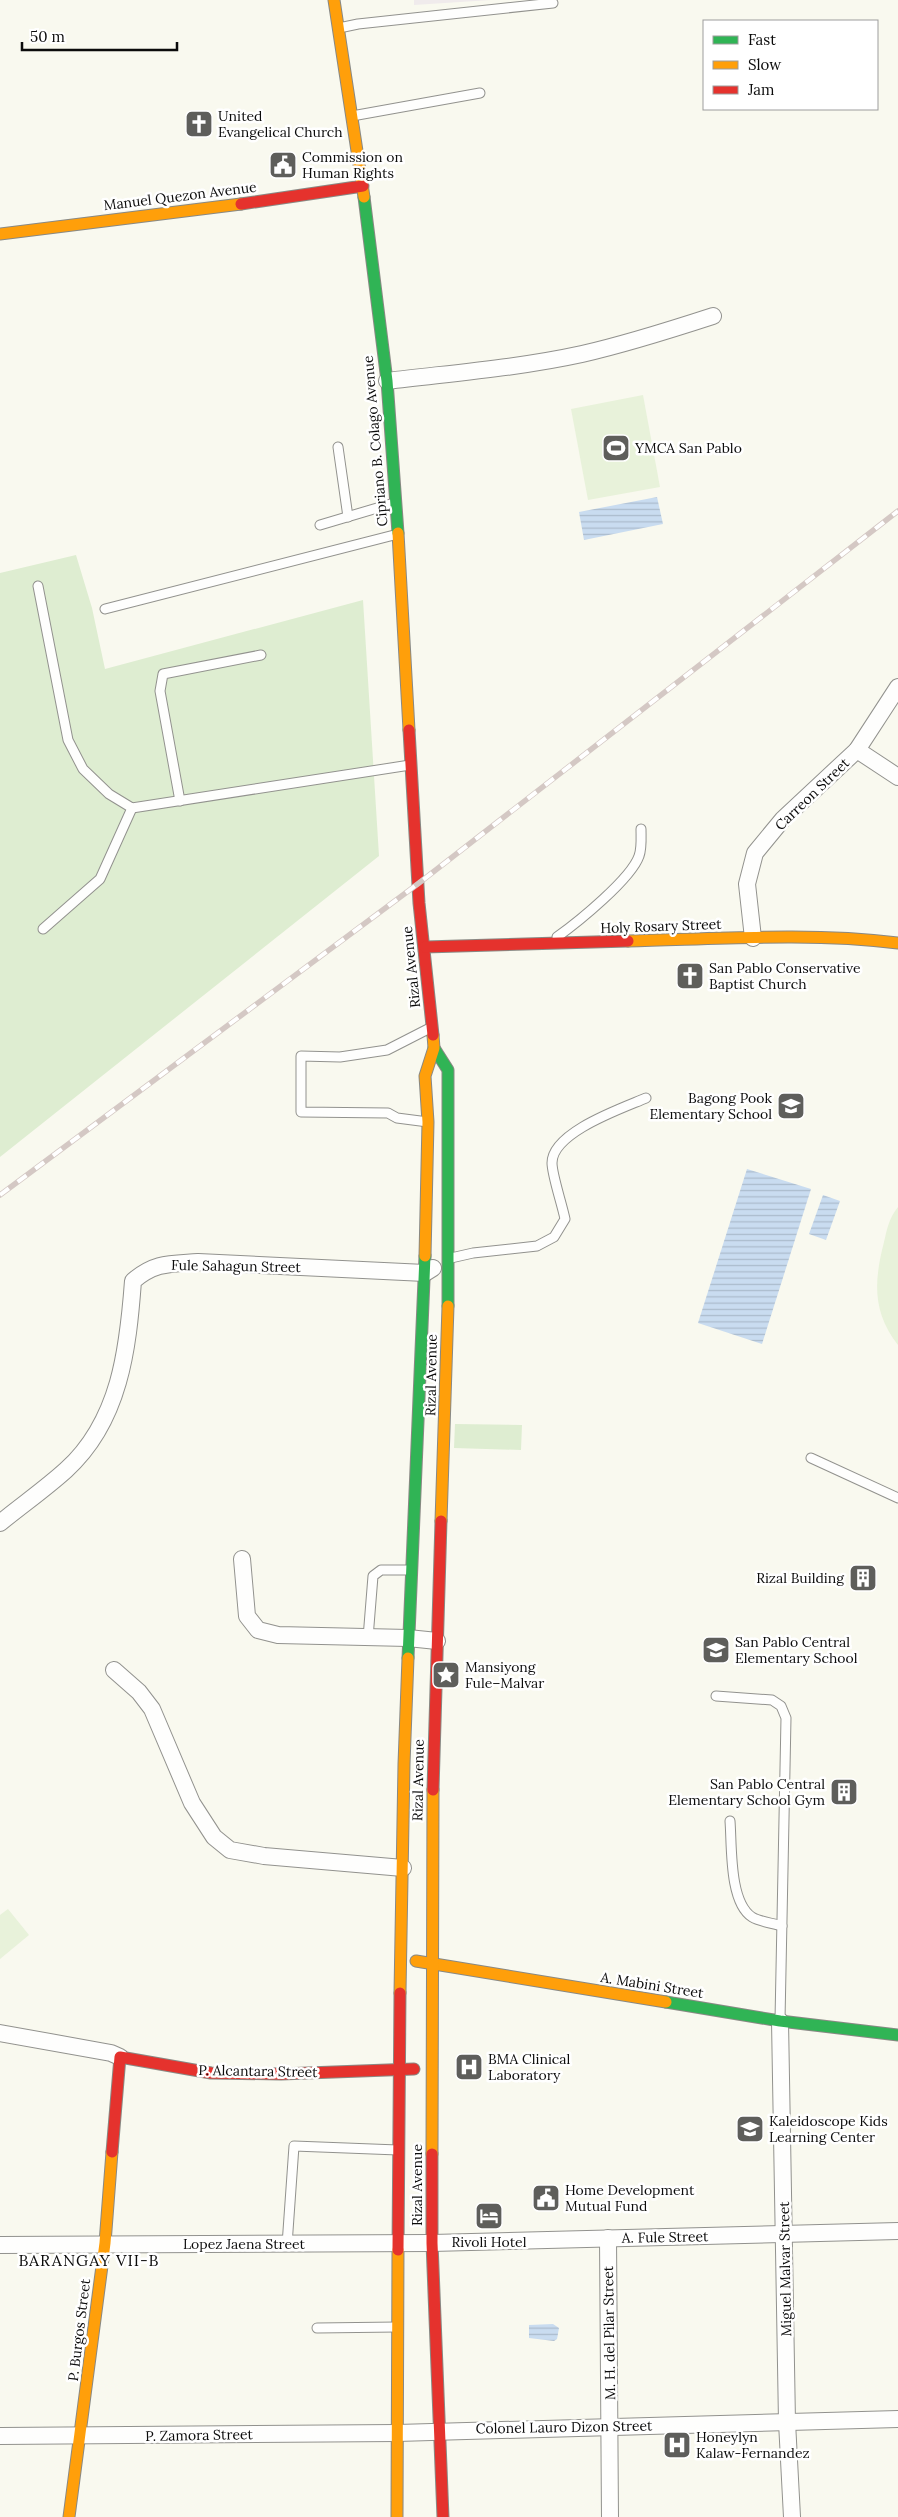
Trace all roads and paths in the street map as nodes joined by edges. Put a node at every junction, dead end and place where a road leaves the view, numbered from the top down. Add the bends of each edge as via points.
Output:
1 (334, 0) edge
2 (553, 3) dead end
3 (338, 28) junction
4 (480, 93) dead end
5 (351, 116) junction
6 (362, 186) junction
7 (0, 234) edge
8 (713, 316) dead end
9 (386, 381) junction
10 (338, 446) dead end
11 (396, 502) junction
12 (348, 517) junction
13 (320, 525) dead end
14 (398, 534) junction
15 (38, 586) dead end
16 (105, 608) dead end
17 (261, 655) dead end
18 (898, 687) edge
19 (856, 750) junction
20 (411, 765) junction
21 (898, 777) edge
22 (180, 801) junction
23 (132, 808) junction
24 (642, 829) dead end
25 (419, 883) joint
26 (43, 929) dead end
27 (753, 938) junction
28 (898, 943) edge
29 (547, 945) junction
30 (425, 947) junction
31 (432, 1026) junction
32 (434, 1048) junction
33 (646, 1098) dead end
34 (428, 1122) junction
35 (449, 1124) junction
36 (449, 1259) junction
37 (425, 1273) junction
38 (432, 1408) junction
39 (811, 1458) dead end
40 (898, 1498) edge
41 (0, 1523) edge
42 (428, 1526) junction
43 (242, 1559) dead end
44 (411, 1570) junction
45 (368, 1638) junction
46 (408, 1638) junction
47 (437, 1642) junction
48 (114, 1670) dead end
49 (716, 1696) dead end
50 (419, 1765) junction
51 (730, 1821) dead end
52 (403, 1868) junction
53 (782, 1926) junction
54 (402, 1957) junction
55 (431, 1965) junction
56 (780, 2021) junction
57 (0, 2033) edge
58 (898, 2034) edge
59 (120, 2057) junction
60 (399, 2069) junction
61 (431, 2069) junction
62 (398, 2150) junction
63 (898, 2232) edge
64 (786, 2235) junction
65 (608, 2238) junction
66 (399, 2242) junction
67 (432, 2242) junction
68 (105, 2243) junction
69 (288, 2244) junction
70 (0, 2245) edge
71 (398, 2327) junction
72 (317, 2328) dead end
73 (898, 2419) edge
74 (787, 2422) junction
75 (611, 2426) junction
76 (440, 2430) junction
77 (397, 2433) junction
78 (0, 2436) edge
79 (80, 2436) junction
80 (69, 2517) edge
81 (398, 2517) edge
82 (443, 2517) edge
83 (610, 2517) edge
84 (792, 2517) edge

1 - 3 main road, Cipriano B. Colago Avenue
2 - 3 lane
3 - 5 main road, Cipriano B. Colago Avenue
4 - 5 lane
5 - 6 main road, Cipriano B. Colago Avenue
6 - 7 main road, Manuel Quezon Avenue
6 - 9 main road, Cipriano B. Colago Avenue
8 - 9 street via 637,340 531,364
9 - 11 main road, Cipriano B. Colago Avenue
10 - 12 lane
11 - 12 lane
11 - 14 main road, Cipriano B. Colago Avenue
12 - 13 lane
14 - 16 lane
14 - 20 main road, Cipriano B. Colago Avenue
15 - 23 lane via 68,740 83,769 109,794
17 - 22 lane via 163,674 160,691
18 - 19 street, Carreon Street
19 - 21 street
19 - 27 street, Carreon Street via 783,819 755,853 747,884
20 - 22 lane
20 - 25 main road, Cipriano B. Colago Avenue
22 - 23 lane
23 - 26 lane via 100,879
24 - 29 lane via 640,854 634,867
25 - 30 main road, Rizal Avenue
27 - 28 main road, Holy Rosary Street
27 - 29 main road, Holy Rosary Street
29 - 30 main road, Holy Rosary Street
30 - 31 main road, Rizal Avenue
31 - 32 main road, Rizal Avenue
31 - 34 lane via 386,1050 340,1057 301,1056 301,1112 388,1113 397,1118
32 - 34 main road, Rizal Avenue via 425,1076
32 - 35 main road, Rizal Avenue via 448,1070
33 - 36 lane via 593,1121 561,1142 552,1162 564,1219 554,1237 538,1246
34 - 35 lane
34 - 37 main road, Rizal Avenue
35 - 36 main road, Rizal Avenue
36 - 37 street
36 - 38 main road, Rizal Avenue
37 - 38 main road, Rizal Avenue
37 - 41 street, Fule Sahagun Street via 198,1262 147,1269 133,1281 124,1366 110,1407 94,1438 67,1469
38 - 42 main road, Rizal Avenue
38 - 42 main road, Rizal Avenue
39 - 40 lane
42 - 44 main road, Rizal Avenue
42 - 47 main road, Rizal Avenue
43 - 45 street via 247,1616 258,1630 278,1634
44 - 45 lane via 381,1570 373,1576
44 - 46 main road, Rizal Avenue
45 - 46 street
46 - 47 street
46 - 50 main road, Rizal Avenue
47 - 50 main road, Rizal Avenue
48 - 52 street via 139,1692 152,1709 192,1803 214,1837 230,1850
49 - 53 lane via 772,1700 781,1706 786,1718
50 - 52 main road, Rizal Avenue
50 - 55 main road, Rizal Avenue
51 - 53 lane via 735,1887 741,1902 752,1917
52 - 54 main road, Rizal Avenue
53 - 56 lane
54 - 55 main road, A. Mabini Street
54 - 60 main road, Rizal Avenue
55 - 56 main road, A. Mabini Street
55 - 61 main road, Rizal Avenue
56 - 58 main road, A. Mabini Street
56 - 64 street, Miguel Malvar Street
57 - 59 street, P. Alcantara Street
59 - 60 main road, P. Alcantara Street via 211,2073
59 - 68 main road, P. Burgos Street
60 - 61 main road, P. Alcantara Street
60 - 62 main road, Rizal Avenue
61 - 67 main road, Rizal Avenue
62 - 66 main road, Rizal Avenue
62 - 69 lane via 294,2146
63 - 64 street, A. Fule Street
64 - 65 street, A. Fule Street
64 - 74 street, Miguel Malvar Street
65 - 67 street, A. Fule Street
65 - 75 street, M. H. del Pilar Street
66 - 67 street, A. Fule Street
66 - 69 street, Lopez Jaena Street
66 - 71 main road, Rizal Avenue
67 - 76 main road, Rizal Avenue
68 - 69 street, Lopez Jaena Street
68 - 70 street, Lopez Jaena Street
68 - 79 main road, P. Burgos Street
71 - 72 lane
71 - 77 main road, Rizal Avenue
73 - 74 street, Colonel Lauro Dizon Street
74 - 75 street, Colonel Lauro Dizon Street
74 - 84 street, Miguel Malvar Street
75 - 76 street, Colonel Lauro Dizon Street
75 - 83 street, M. H. del Pilar Street
76 - 77 street, Colonel Lauro Dizon Street
76 - 82 main road, Rizal Avenue
77 - 79 street, P. Zamora Street
77 - 81 main road, Rizal Avenue
78 - 79 street, P. Zamora Street
79 - 80 main road, P. Burgos Street

